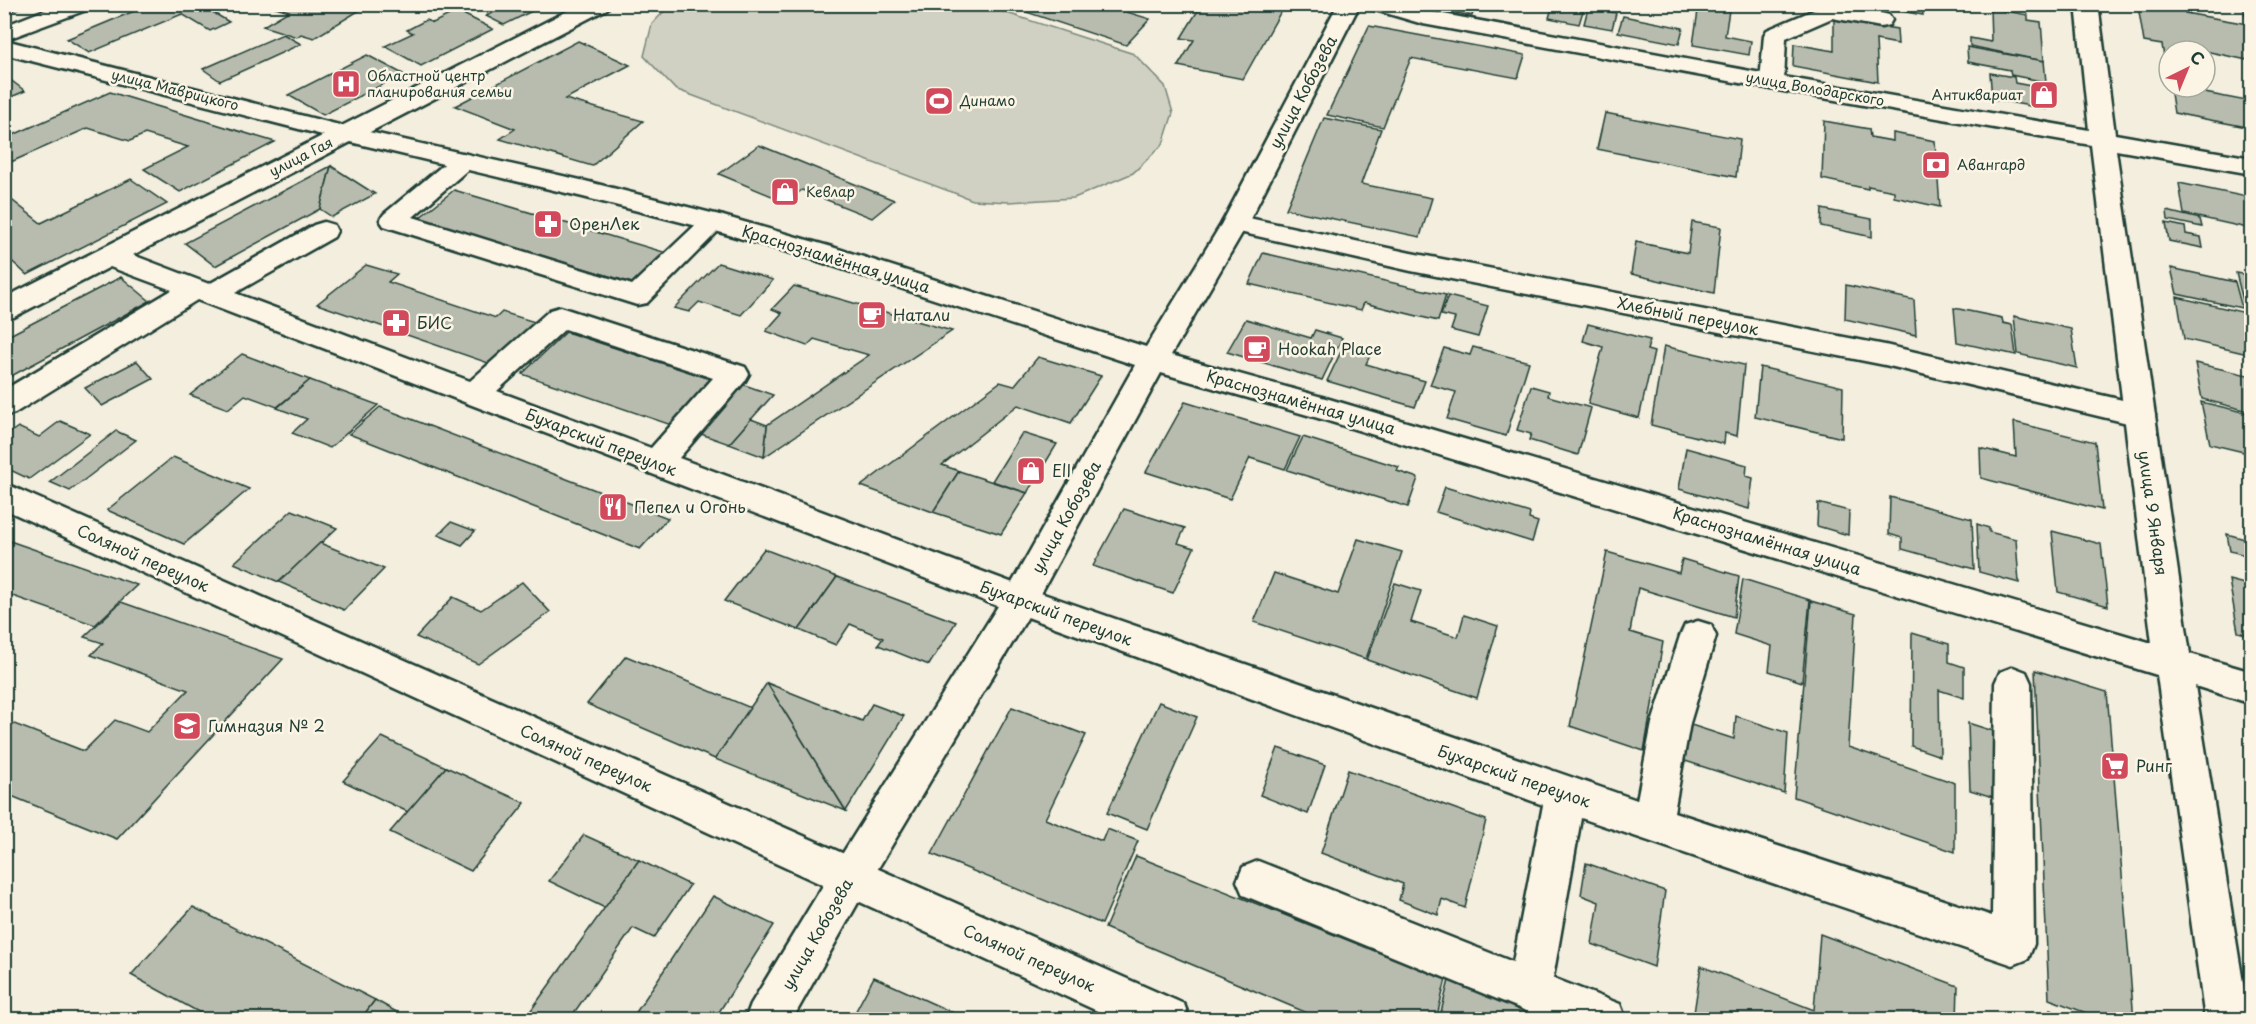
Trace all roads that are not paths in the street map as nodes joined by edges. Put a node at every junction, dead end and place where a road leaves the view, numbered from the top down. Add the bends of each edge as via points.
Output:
1 (81, 4) edge
2 (599, 4) edge
3 (1349, 4) edge
4 (1380, 4) edge
5 (2086, 5) edge
6 (1881, 20) dead end
7 (4, 34) edge
8 (4, 47) edge
9 (1772, 82) junction
10 (346, 134) junction
11 (2102, 140) junction
12 (463, 161) junction
13 (2252, 166) edge
14 (714, 222) junction
15 (1235, 223) junction
16 (324, 231) dead end
17 (108, 256) junction
18 (203, 292) junction
19 (4, 310) edge
20 (1153, 360) junction
21 (476, 394) junction
22 (4, 405) edge
23 (2140, 414) junction
24 (656, 463) junction
25 (4, 495) edge
26 (1020, 600) junction
27 (1698, 636) dead end
28 (2173, 663) junction
29 (2013, 682) dead end
30 (2252, 688) edge
31 (1565, 795) junction
32 (1652, 823) junction
33 (850, 878) junction
34 (1258, 881) dead end
35 (1529, 990) junction
36 (767, 1020) edge
37 (1168, 1020) edge
38 (1604, 1020) edge
39 (2227, 1020) edge

1 - 7 main road
2 - 10 main road, улица Гая
3 - 15 main road, улица Кобозева
4 - 9 main road, улица Володарского via 1423,17
5 - 11 main road, улица 9 Января
6 - 9 main road via 1829,11 1775,34
8 - 10 main road, улица Маврицкого
9 - 11 main road, улица Володарского
10 - 12 main road, Краснознамённая улица
10 - 17 main road, улица Гая
11 - 13 main road, улица Володарского
11 - 23 main road, улица 9 Января
12 - 14 main road, Краснознамённая улица
12 - 14 main road via 393,220 637,296
14 - 20 main road, Краснознамённая улица
15 - 20 main road, улица Кобозева
15 - 23 main road, Хлебный переулок via 1411,262 1885,355
16 - 18 main road
17 - 18 main road, Бухарский переулок
17 - 19 main road, улица Гая
18 - 21 main road, Бухарский переулок
18 - 22 main road
20 - 26 main road, улица Кобозева
20 - 28 main road, Краснознамённая улица
21 - 24 main road, Бухарский переулок
21 - 24 main road via 560,317 734,374
23 - 28 main road, улица 9 Января
24 - 26 main road, Бухарский переулок
25 - 33 main road, Соляной переулок
26 - 31 main road, Бухарский переулок
26 - 33 main road, улица Кобозева
27 - 32 main road via 1671,723
28 - 30 main road, Краснознамённая улица
28 - 39 main road, улица 9 Января
29 - 32 main road, Бухарский переулок via 2013,944
31 - 32 main road, Бухарский переулок
31 - 35 main road
33 - 36 main road, улица Кобозева
33 - 37 main road, Соляной переулок
34 - 35 main road
35 - 38 main road

